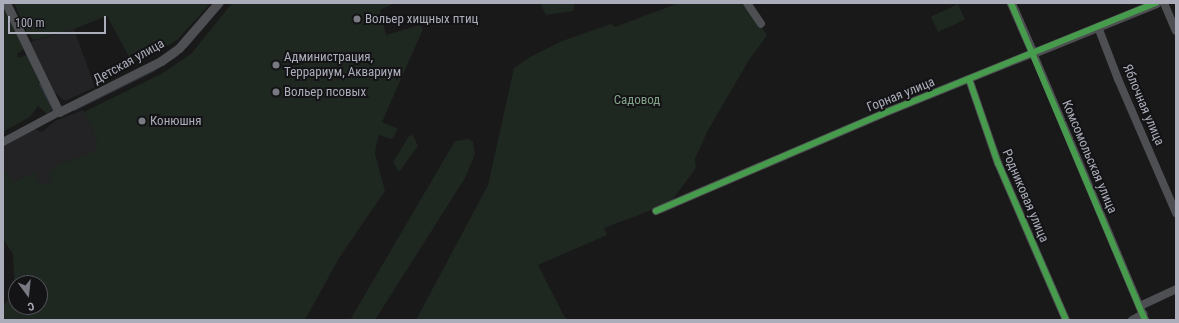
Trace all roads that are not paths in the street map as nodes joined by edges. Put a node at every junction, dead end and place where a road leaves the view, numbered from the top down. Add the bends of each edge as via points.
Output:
1 (6, 3) edge
2 (218, 3) edge
3 (747, 3) edge
4 (1011, 3) edge
5 (1156, 3) edge
6 (1164, 3) edge
7 (762, 24) dead end
8 (1098, 27) junction
9 (1176, 31) edge
10 (1033, 54) junction
11 (969, 79) junction
12 (59, 112) junction
13 (3, 142) edge
14 (656, 212) dead end
15 (1176, 213) edge
16 (1176, 288) edge
17 (1140, 306) junction
18 (1144, 317) edge
19 (1066, 320) edge
20 (1132, 320) edge

1 - 12 street
2 - 12 street, Детская улица via 180,48 161,61
3 - 7 street
4 - 10 street, Комсомольская улица
5 - 8 street, Горная улица
6 - 9 street
8 - 10 street, Горная улица
8 - 15 street, Яблочная улица
10 - 11 street, Горная улица
10 - 17 street, Комсомольская улица
11 - 14 street, Горная улица
11 - 19 street, Родниковая улица via 998,163
12 - 13 street
16 - 17 street
17 - 18 street, Комсомольская улица
18 - 20 street

